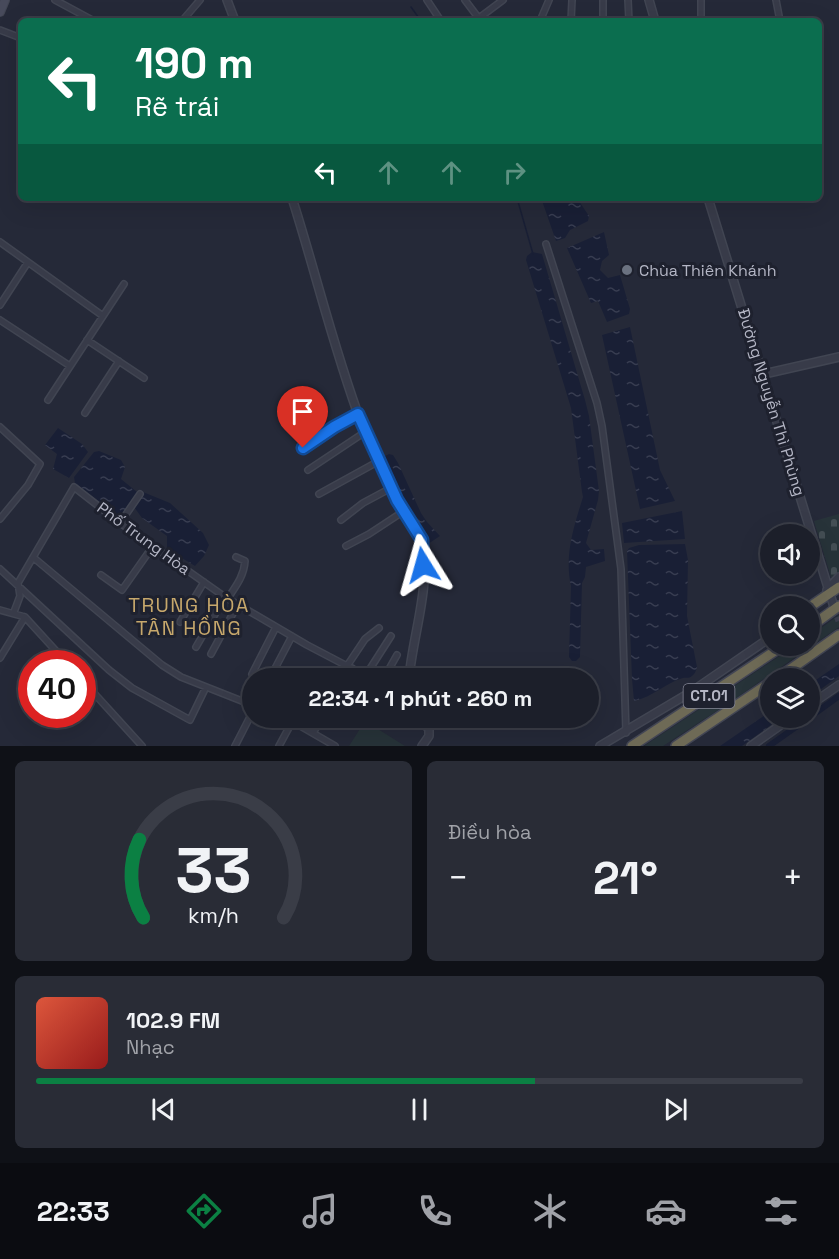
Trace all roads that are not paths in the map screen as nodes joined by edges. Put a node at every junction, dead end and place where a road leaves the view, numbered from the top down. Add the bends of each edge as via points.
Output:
1 (5, 0) edge
2 (55, 0) edge
3 (200, 0) edge
4 (227, 0) edge
5 (427, 0) edge
6 (465, 0) edge
7 (504, 0) edge
8 (572, 0) edge
9 (603, 0) edge
10 (628, 0) edge
11 (649, 0) edge
12 (701, 0) edge
13 (776, 0) edge
14 (547, 1) edge
15 (0, 12) edge
16 (88, 18) edge
17 (185, 18) edge
18 (234, 18) edge
19 (439, 18) edge
20 (478, 18) edge
21 (482, 18) edge
22 (541, 18) edge
23 (571, 18) edge
24 (603, 18) edge
25 (629, 18) edge
26 (654, 18) edge
27 (701, 18) edge
28 (779, 18) edge
29 (0, 30) edge
30 (18, 37) edge
31 (293, 201) edge
32 (709, 201) edge
33 (0, 242) edge
34 (546, 244) dead end
35 (28, 262) junction
36 (124, 284) dead end
37 (0, 305) edge
38 (103, 316) junction
39 (0, 320) edge
40 (87, 340) junction
41 (839, 357) edge
42 (120, 362) junction
43 (70, 366) junction
44 (764, 374) junction
45 (144, 378) dead end
46 (48, 400) dead end
47 (85, 413) dead end
48 (358, 414) junction
49 (0, 428) edge
50 (365, 432) junction
51 (303, 448) dead end
52 (379, 461) junction
53 (308, 470) dead end
54 (391, 488) junction
55 (319, 494) dead end
56 (138, 497) dead end
57 (404, 511) junction
58 (0, 519) edge
59 (341, 520) dead end
60 (120, 523) junction
61 (153, 546) junction
62 (346, 546) dead end
63 (236, 557) dead end
64 (33, 558) junction
65 (0, 568) edge
66 (101, 575) dead end
67 (839, 577) edge
68 (204, 582) junction
69 (18, 584) junction
70 (833, 589) edge
71 (227, 598) junction
72 (820, 599) edge
73 (238, 604) junction
74 (837, 606) edge
75 (0, 610) edge
76 (14, 612) junction
77 (25, 617) junction
78 (820, 619) edge
79 (180, 622) dead end
80 (276, 627) junction
81 (379, 628) dead end
82 (839, 634) edge
83 (292, 636) junction
84 (391, 636) dead end
85 (760, 645) edge
86 (196, 647) dead end
87 (55, 650) edge
88 (211, 654) dead end
89 (398, 655) dead end
90 (767, 656) edge
91 (0, 658) edge
92 (349, 667) joint
93 (255, 668) edge
94 (275, 668) edge
95 (373, 668) edge
96 (390, 668) edge
97 (410, 668) edge
98 (792, 668) edge
99 (839, 685) edge
100 (206, 687) junction
101 (760, 689) edge
102 (96, 695) edge
103 (820, 698) edge
104 (242, 701) edge
105 (244, 728) edge
106 (289, 728) edge
107 (303, 728) edge
108 (316, 728) edge
109 (776, 728) edge
110 (429, 729) edge
111 (313, 733) junction
112 (626, 733) junction
113 (142, 746) edge
114 (235, 746) edge
115 (279, 746) edge
116 (335, 746) edge
117 (422, 746) edge
118 (600, 746) edge
119 (632, 746) edge
120 (675, 746) edge
121 (751, 746) edge

1 - 15 main road
2 - 16 street
3 - 17 street
4 - 18 street
5 - 19 street
6 - 20 street
7 - 21 street
8 - 23 street
9 - 24 street
10 - 25 street
11 - 26 street
12 - 27 street
13 - 28 street
14 - 22 street
29 - 30 street
31 - 48 street
32 - 44 street, Đường Nguyễn Thì Phùng
33 - 35 street
34 - 112 street via 602,426 621,569
35 - 37 street
35 - 38 street
36 - 38 street
38 - 40 street
39 - 43 street
40 - 42 street
40 - 43 street
41 - 44 street
42 - 45 street
42 - 47 street
43 - 46 street
44 - 70 street, Đường Nguyễn Thì Phùng
48 - 50 street
48 - 51 street
49 - 58 street via 40,464
50 - 52 street
50 - 53 street
52 - 54 street
52 - 55 street
54 - 57 street
54 - 59 street
56 - 60 street
57 - 62 street
57 - 97 street via 422,540 423,565 422,601
60 - 61 street, Phố Trung Hòa
60 - 64 street, Phố Trung Hòa via 74,487
61 - 66 street via 122,590
61 - 68 street, Phố Trung Hòa
63 - 71 street via 245,561 244,573
64 - 69 street
64 - 100 street via 162,665
65 - 69 street
67 - 70 street
68 - 71 street, Phố Trung Hòa
68 - 79 street
69 - 76 street via 20,596
69 - 100 street via 109,670 156,703 190,720
70 - 72 highway
70 - 74 street, Đường Nguyễn Thì Phùng
71 - 73 street, Phố Trung Hòa
71 - 86 street
73 - 80 street, Phố Trung Hòa
73 - 88 street
74 - 78 highway
75 - 76 street
76 - 77 street
77 - 87 street
77 - 91 street
80 - 83 street, Phố Trung Hòa
80 - 93 street
81 - 92 street via 365,639
82 - 98 highway
83 - 92 street, Phố Trung Hòa
83 - 94 street
84 - 95 street
85 - 112 street
89 - 96 street
90 - 119 highway, CT.01
99 - 103 street
100 - 104 street
101 - 120 highway, CT.01
102 - 113 street
105 - 114 street
106 - 115 street
107 - 111 street
108 - 111 street
109 - 121 street
110 - 117 street
111 - 116 street
112 - 118 street

